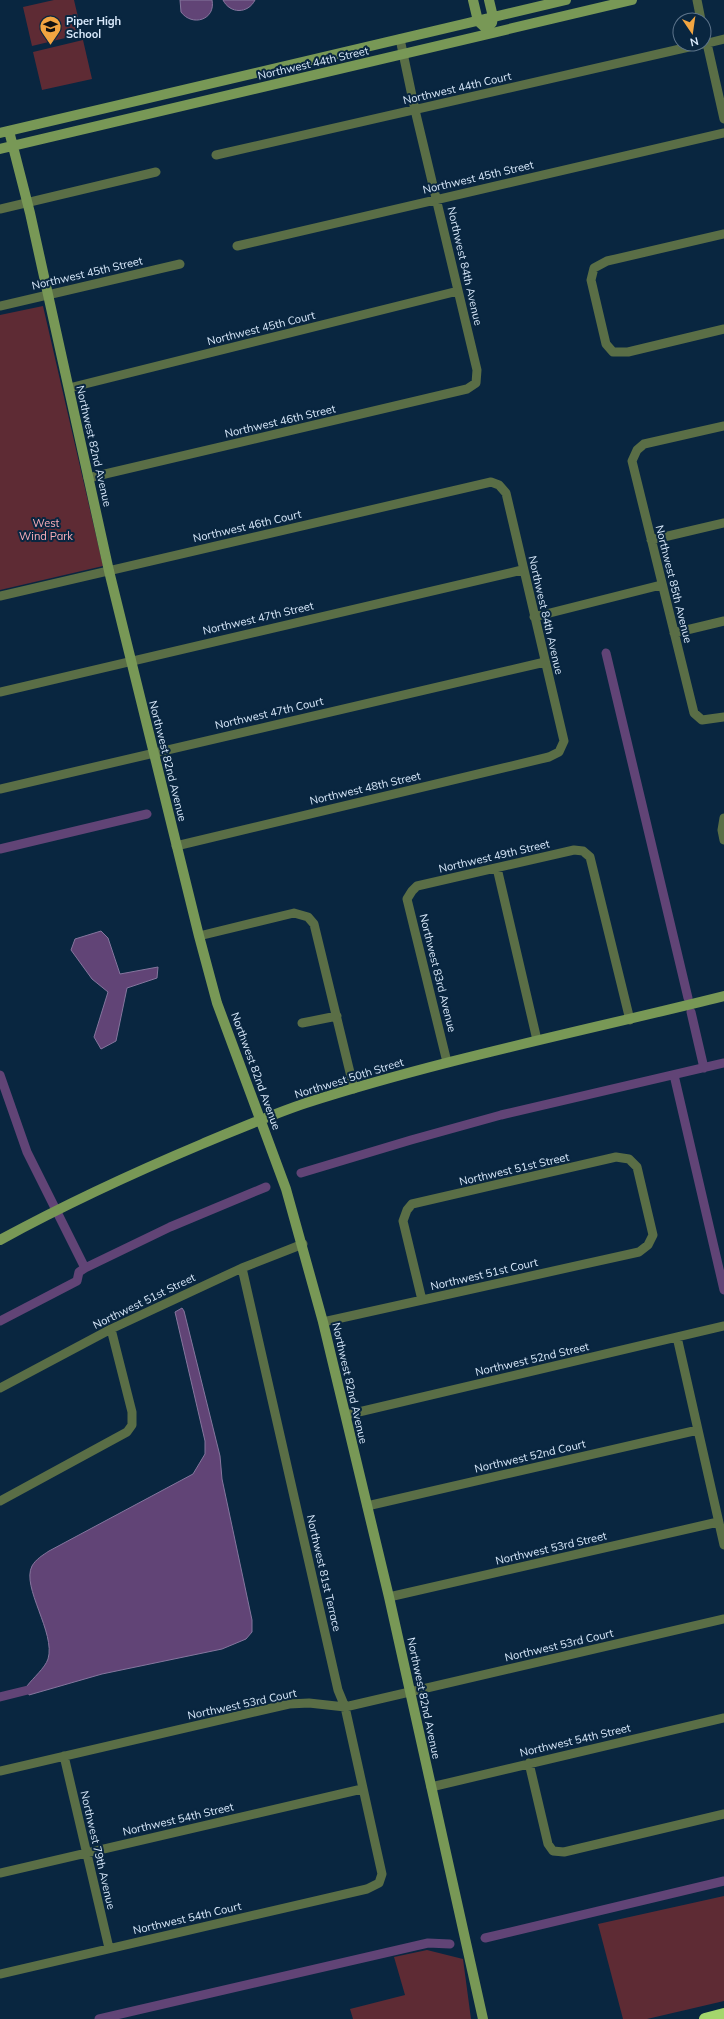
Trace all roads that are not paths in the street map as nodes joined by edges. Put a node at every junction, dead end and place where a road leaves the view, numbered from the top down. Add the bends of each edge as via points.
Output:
1 (474, 0) edge
2 (489, 0) edge
3 (566, 0) edge
4 (632, 0) edge
5 (697, 0) edge
6 (700, 12) edge
7 (493, 17) junction
8 (478, 21) junction
9 (491, 33) junction
10 (400, 39) junction
11 (724, 39) edge
12 (712, 42) edge
13 (672, 51) edge
14 (706, 52) edge
15 (404, 54) junction
16 (284, 66) junction
17 (288, 81) junction
18 (415, 110) junction
19 (724, 119) edge
20 (4, 132) edge
21 (724, 133) edge
22 (13, 146) junction
23 (0, 149) edge
24 (216, 155) dead end
25 (156, 172) dead end
26 (436, 199) junction
27 (27, 202) junction
28 (0, 209) edge
29 (724, 234) edge
30 (237, 246) dead end
31 (180, 264) dead end
32 (458, 292) junction
33 (48, 294) junction
34 (0, 306) edge
35 (724, 329) edge
36 (476, 383) joint
37 (68, 388) junction
38 (724, 426) edge
39 (88, 478) junction
40 (499, 485) joint
41 (724, 523) edge
42 (651, 540) junction
43 (522, 570) junction
44 (110, 571) junction
45 (661, 585) junction
46 (0, 596) edge
47 (534, 617) junction
48 (724, 621) edge
49 (674, 633) junction
50 (131, 660) junction
51 (545, 662) junction
52 (0, 692) edge
53 (724, 717) edge
54 (153, 752) junction
55 (559, 752) joint
56 (0, 789) edge
57 (724, 818) edge
58 (724, 840) edge
59 (176, 846) junction
60 (497, 868) junction
61 (412, 891) joint
62 (199, 936) junction
63 (724, 996) edge
64 (337, 1016) junction
65 (630, 1020) junction
66 (302, 1023) dead end
67 (537, 1040) junction
68 (447, 1062) junction
69 (354, 1089) junction
70 (261, 1120) junction
71 (0, 1240) edge
72 (303, 1244) junction
73 (648, 1245) joint
74 (242, 1268) junction
75 (422, 1300) junction
76 (323, 1322) junction
77 (724, 1326) edge
78 (111, 1329) junction
79 (677, 1338) junction
80 (0, 1388) edge
81 (346, 1415) junction
82 (698, 1430) junction
83 (0, 1501) edge
84 (367, 1506) junction
85 (718, 1522) junction
86 (724, 1545) edge
87 (389, 1597) junction
88 (724, 1619) edge
89 (410, 1692) junction
90 (345, 1707) junction
91 (724, 1718) edge
92 (64, 1756) junction
93 (529, 1763) junction
94 (0, 1771) edge
95 (431, 1787) junction
96 (362, 1788) junction
97 (724, 1814) edge
98 (86, 1852) junction
99 (0, 1873) edge
100 (378, 1883) joint
101 (109, 1948) junction
102 (0, 1974) edge
103 (724, 2014) edge
104 (483, 2019) edge
105 (705, 2019) edge

1 - 8 street
2 - 7 street
3 - 7 street, Northwest 44th Street
4 - 9 street, Northwest 44th Street
5 - 6 street
7 - 8 street, Northwest 44th Street
7 - 9 street
8 - 9 street
8 - 10 street, Northwest 44th Street
9 - 15 street, Northwest 44th Street
10 - 15 street, Northwest 84th Avenue
10 - 16 street, Northwest 44th Street
11 - 12 street, Northwest 44th Court
13 - 18 street, Northwest 44th Court
14 - 19 street
15 - 17 street, Northwest 44th Street
15 - 18 street, Northwest 84th Avenue
16 - 17 street
16 - 20 street, Northwest 44th Street
17 - 22 street, Northwest 44th Street
18 - 24 street, Northwest 44th Court
18 - 26 street, Northwest 84th Avenue
20 - 22 street, Northwest 82nd Avenue
21 - 26 street, Northwest 45th Street
22 - 23 street, Northwest 44th Street
22 - 27 street, Northwest 82nd Avenue
25 - 27 street
26 - 30 street, Northwest 45th Street
26 - 32 street, Northwest 84th Avenue
27 - 28 street
27 - 33 street, Northwest 82nd Avenue
29 - 35 street via 607,261 594,268 591,280 606,344 613,352 628,352
31 - 33 street, Northwest 45th Street
32 - 36 street, Northwest 84th Avenue via 477,370
32 - 37 street, Northwest 45th Court
33 - 34 street, Northwest 45th Street
33 - 37 street, Northwest 82nd Avenue
36 - 39 street, Northwest 46th Street via 459,391
37 - 39 street, Northwest 82nd Avenue
38 - 42 street, Northwest 85th Avenue via 644,444 637,450 632,461
39 - 44 street, Northwest 82nd Avenue
40 - 43 street, Northwest 84th Avenue via 506,493
40 - 44 street, Northwest 46th Court via 491,482
41 - 42 street
42 - 45 street, Northwest 85th Avenue
43 - 47 street, Northwest 84th Avenue
43 - 50 street, Northwest 47th Street
44 - 46 street, Northwest 46th Court
44 - 50 street, Northwest 82nd Avenue
45 - 47 street
45 - 49 street, Northwest 85th Avenue
47 - 51 street, Northwest 84th Avenue
48 - 49 street
49 - 53 street, Northwest 85th Avenue via 694,714 702,720
50 - 52 street, Northwest 47th Street
50 - 54 street, Northwest 82nd Avenue
51 - 54 street, Northwest 47th Court
51 - 55 street, Northwest 84th Avenue via 564,741
54 - 56 street, Northwest 47th Court
54 - 59 street, Northwest 82nd Avenue
55 - 59 street, Northwest 48th Street via 541,759
57 - 58 street
59 - 62 street, Northwest 82nd Avenue
60 - 61 street, Northwest 49th Street via 417,886
60 - 65 street, Northwest 49th Street via 574,850 583,851 590,857
60 - 67 street
61 - 68 street, Northwest 83rd Avenue via 407,899
62 - 64 street via 294,913 308,917 314,924
62 - 70 street, Northwest 82nd Avenue via 217,1003
63 - 65 street, Northwest 50th Street
64 - 66 street
64 - 69 street
65 - 67 street, Northwest 50th Street
67 - 68 street, Northwest 50th Street
68 - 69 street, Northwest 50th Street
69 - 70 street, Northwest 50th Street
70 - 71 street, Northwest 50th Street via 138,1170 62,1206
70 - 72 street, Northwest 82nd Avenue
72 - 74 street, Northwest 51st Street
72 - 76 street, Northwest 82nd Avenue
73 - 75 street, Northwest 51st Court via 639,1252
73 - 75 street, Northwest 51st Street via 653,1235 637,1167 629,1159 616,1157 412,1204 403,1221
74 - 78 street, Northwest 51st Street
74 - 90 street, Northwest 81st Terrace via 338,1690
75 - 76 street, Northwest 51st Court
76 - 81 street, Northwest 82nd Avenue
77 - 79 street, Northwest 52nd Street
78 - 80 street, Northwest 51st Street
78 - 83 street via 132,1412 132,1425 126,1432
79 - 81 street, Northwest 52nd Street
79 - 82 street
81 - 84 street, Northwest 82nd Avenue
82 - 84 street, Northwest 52nd Court
82 - 85 street
84 - 87 street, Northwest 82nd Avenue
85 - 86 street
85 - 87 street, Northwest 53rd Street
87 - 89 street, Northwest 82nd Avenue
88 - 89 street, Northwest 53rd Court
89 - 90 street, Northwest 53rd Court
89 - 95 street, Northwest 82nd Avenue
90 - 92 street, Northwest 53rd Court via 309,1703 289,1704
90 - 96 street, Northwest 81st Terrace
91 - 93 street, Northwest 54th Street
92 - 94 street, Northwest 53rd Court
92 - 98 street, Northwest 79th Avenue
93 - 95 street, Northwest 54th Street
93 - 97 street via 548,1844 553,1851 564,1852
95 - 104 street, Northwest 82nd Avenue
96 - 98 street, Northwest 54th Street
96 - 100 street, Northwest 81st Terrace via 382,1874
98 - 99 street, Northwest 54th Street
98 - 101 street, Northwest 79th Avenue
100 - 101 street, Northwest 54th Court via 367,1889
101 - 102 street, Northwest 54th Court
103 - 105 highway

